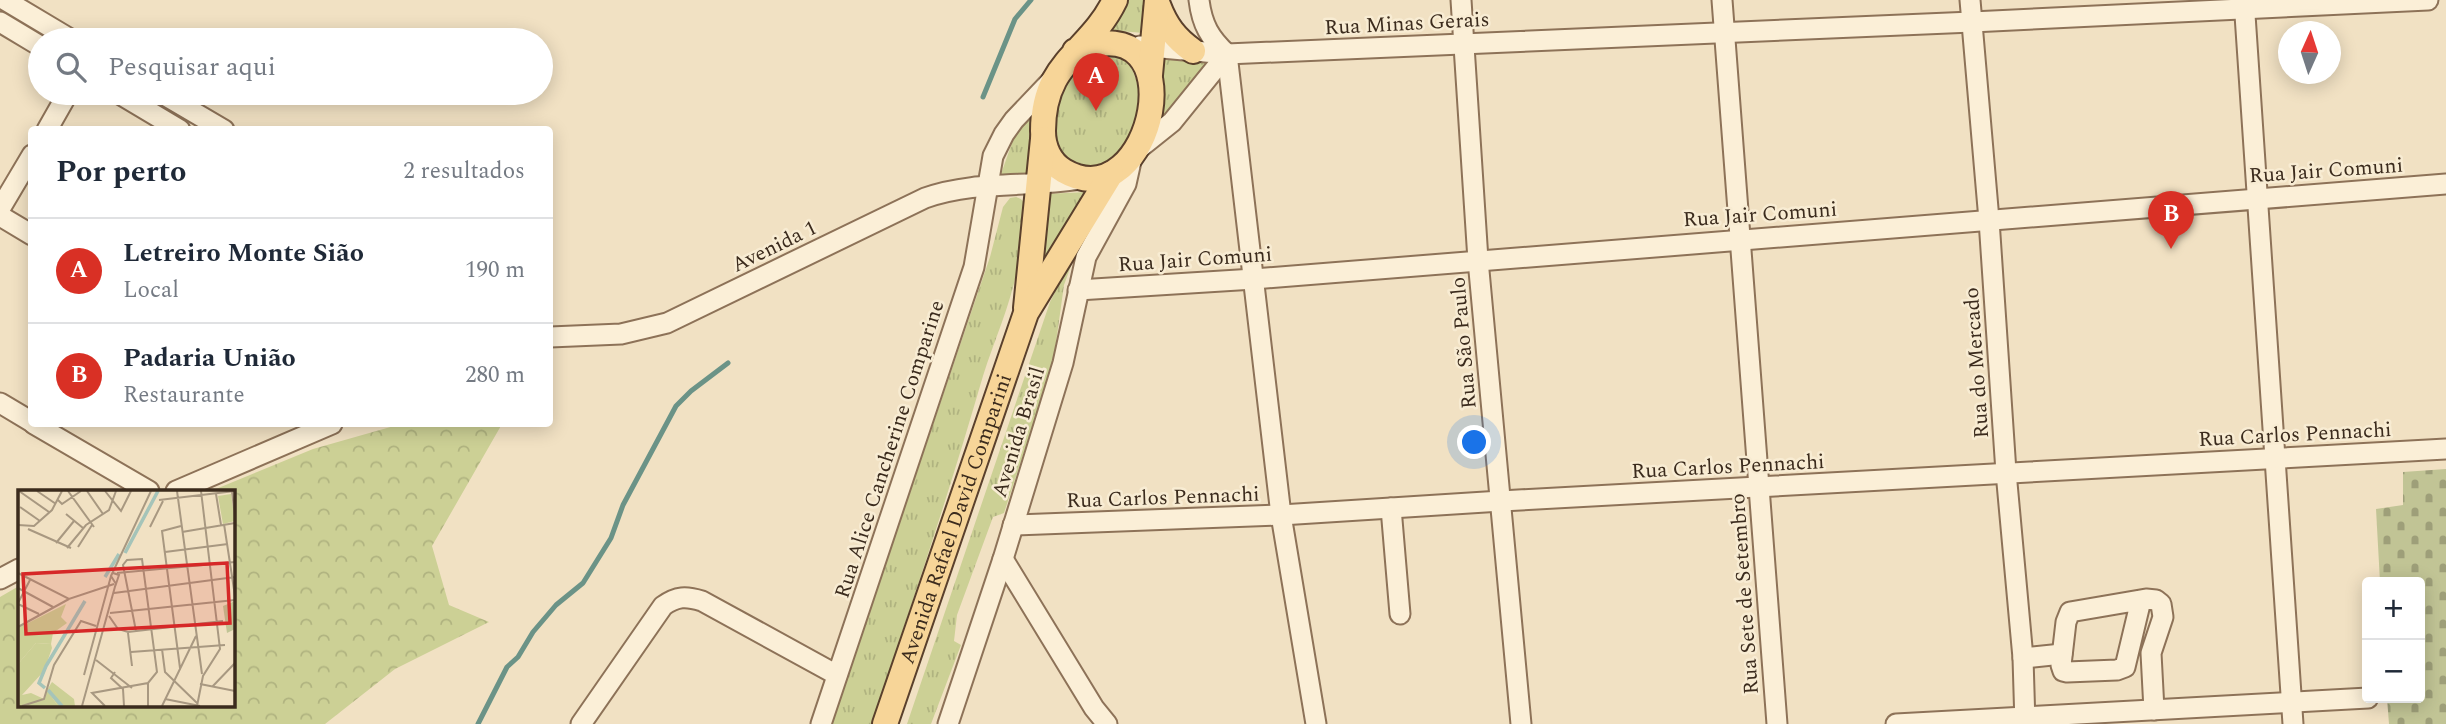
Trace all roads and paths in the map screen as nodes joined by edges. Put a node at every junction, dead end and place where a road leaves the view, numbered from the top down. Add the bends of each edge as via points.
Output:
1 (5, 0) edge
2 (1115, 0) edge
3 (1199, 0) edge
4 (1461, 0) edge
5 (1722, 0) edge
6 (1969, 0) edge
7 (2428, 0) edge
8 (1157, 1) edge
9 (2244, 4) edge
10 (0, 22) edge
11 (1972, 22) junction
12 (52, 28) edge
13 (1724, 32) junction
14 (28, 39) edge
15 (1464, 43) junction
16 (1126, 45) junction
17 (1153, 47) junction
18 (1075, 51) junction
19 (1193, 51) junction
20 (1227, 54) junction
21 (1150, 75) junction
22 (1053, 80) junction
23 (61, 105) edge
24 (138, 105) edge
25 (181, 105) edge
26 (49, 126) edge
27 (173, 126) edge
28 (217, 126) edge
29 (1043, 138) junction
30 (1135, 154) junction
31 (28, 162) edge
32 (1111, 174) junction
33 (1080, 179) junction
34 (2446, 184) edge
35 (987, 185) junction
36 (1037, 185) junction
37 (2258, 198) junction
38 (0, 209) edge
39 (0, 216) edge
40 (1989, 220) junction
41 (28, 233) edge
42 (1740, 238) junction
43 (1478, 260) junction
44 (1254, 279) junction
45 (1078, 290) junction
46 (1026, 313) junction
47 (553, 329) edge
48 (0, 403) edge
49 (28, 420) edge
50 (40, 427) edge
51 (325, 427) edge
52 (2446, 449) edge
53 (2275, 458) junction
54 (2006, 472) junction
55 (1759, 487) junction
56 (147, 490) edge
57 (178, 490) edge
58 (1501, 500) junction
59 (1391, 508) junction
60 (1281, 515) junction
61 (1013, 525) junction
62 (1003, 559) junction
63 (18, 570) edge
64 (0, 579) edge
65 (2141, 600) junction
66 (1400, 614) dead end
67 (2062, 654) junction
68 (2023, 658) junction
69 (838, 675) junction
70 (2362, 698) edge
71 (2292, 703) junction
72 (2154, 710) junction
73 (2025, 720) edge
74 (582, 724) edge
75 (821, 724) edge
76 (885, 724) edge
77 (948, 724) edge
78 (1107, 724) edge
79 (1316, 724) edge
80 (1521, 724) edge
81 (1777, 724) edge
82 (1896, 724) edge
83 (2293, 724) edge

1 - 12 street
2 - 18 main road, Avenida Rafael David Comparini
3 - 20 street via 1208,35
4 - 15 street, Rua São Paulo
5 - 13 street, Rua Sete de Setembro
6 - 11 street, Rua do Mercado
7 - 9 street, Rua Minas Gerais
8 - 17 main road
8 - 19 main road via 1170,30
9 - 11 street, Rua Minas Gerais
9 - 37 street
10 - 14 street
11 - 13 street, Rua Minas Gerais
11 - 40 street, Rua do Mercado
13 - 15 street, Rua Minas Gerais
13 - 42 street, Rua Sete de Setembro
15 - 20 street, Rua Minas Gerais
15 - 43 street, Rua São Paulo
16 - 17 street, Rua Minas Gerais
16 - 18 main road via 1092,44
16 - 21 main road via 1141,56
17 - 19 street, Rua Minas Gerais
17 - 21 main road
18 - 22 main road, Avenida Rafael David Comparini
19 - 20 street, Rua Minas Gerais
20 - 30 street via 1172,122
20 - 44 street
21 - 30 main road via 1150,105
22 - 29 main road, Avenida Rafael David Comparini
22 - 35 street, Rua Alice Cancherine Comparine via 1004,134
23 - 26 street
24 - 27 street
25 - 28 street
29 - 33 main road via 1051,160
29 - 36 main road, Avenida Rafael David Comparini
30 - 32 main road, Avenida Rafael David Comparini
30 - 45 street, Avenida Brasil via 1126,184 1086,257
31 - 38 street
32 - 33 main road, Avenida Rafael David Comparini
32 - 46 main road, Avenida Rafael David Comparini
33 - 36 street, Avenida 1
34 - 37 street, Rua Jair Comuni
35 - 36 street, Avenida 1
35 - 47 street, Avenida 1 via 925,198 667,323 621,334 578,336
35 - 69 street, Rua Alice Cancherine Comparine via 974,267
36 - 46 main road, Avenida Rafael David Comparini
37 - 40 street, Rua Jair Comuni
37 - 53 street
39 - 41 street
40 - 42 street, Rua Jair Comuni
40 - 54 street, Rua do Mercado
42 - 43 street, Rua Jair Comuni
42 - 55 street, Rua Sete de Setembro
43 - 44 street, Rua Jair Comuni
43 - 58 street, Rua São Paulo
44 - 45 street, Rua Jair Comuni
44 - 60 street
45 - 61 street, Avenida Brasil via 1063,363
46 - 76 main road, Avenida Rafael David Comparini
48 - 49 street
50 - 56 street
51 - 57 street
52 - 53 street, Rua Carlos Pennachi
53 - 54 street, Rua Carlos Pennachi
53 - 71 street
54 - 55 street, Rua Carlos Pennachi
54 - 68 street, Rua do Mercado
55 - 58 street, Rua Carlos Pennachi
55 - 81 street, Rua Sete de Setembro
58 - 59 street, Rua Carlos Pennachi
58 - 80 street, Rua São Paulo
59 - 60 street, Rua Carlos Pennachi
59 - 66 street
60 - 61 street, Rua Carlos Pennachi
60 - 79 street
61 - 62 street, Avenida Brasil
62 - 77 street, Avenida Brasil
62 - 78 street
63 - 64 street
65 - 67 street via 2074,609 2067,617
65 - 67 street via 2125,667 2067,672 2062,669
65 - 72 street via 2156,600 2163,610 2151,653
67 - 68 street
68 - 73 street, Rua do Mercado
69 - 74 street via 702,601 674,598 663,606
69 - 75 street, Rua Alice Cancherine Comparine
70 - 71 street
71 - 72 street
71 - 83 street
72 - 73 street
73 - 82 street

